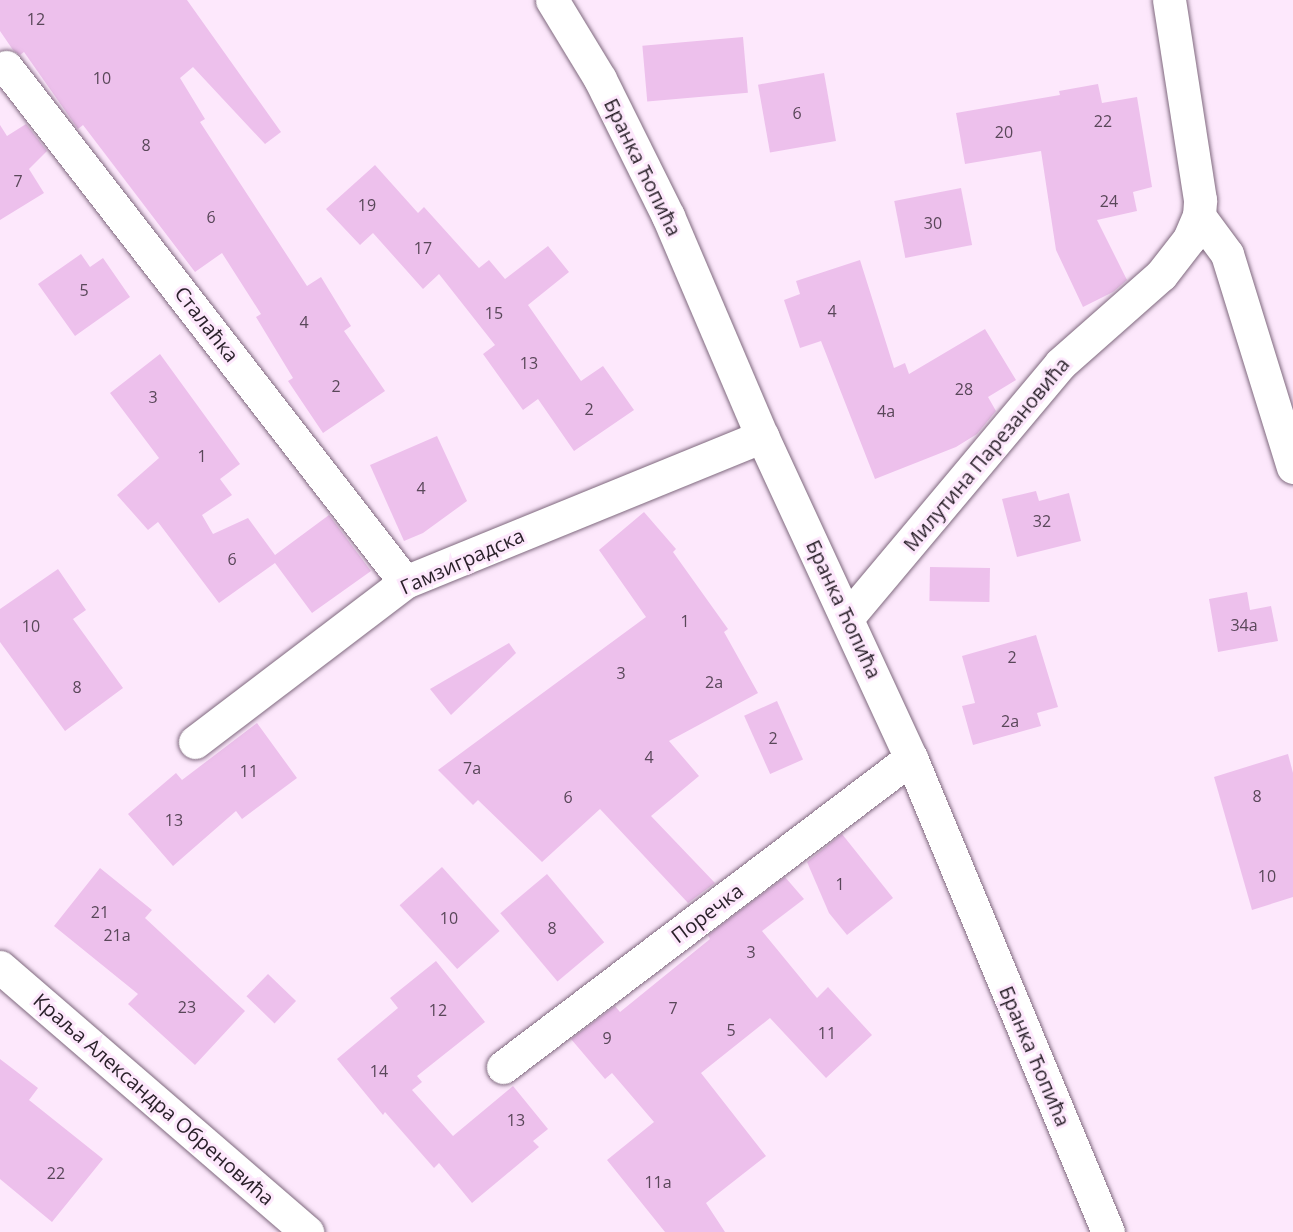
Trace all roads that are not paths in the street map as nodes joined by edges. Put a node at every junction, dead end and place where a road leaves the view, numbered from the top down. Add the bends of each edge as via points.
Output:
1 (552, 0) edge
2 (1169, 0) edge
3 (6, 67) dead end
4 (1199, 216) junction
5 (762, 436) junction
6 (1293, 467) edge
7 (405, 582) junction
8 (848, 617) junction
9 (195, 742) dead end
10 (911, 758) junction
11 (0, 967) edge
12 (503, 1067) dead end
13 (307, 1232) edge
14 (1108, 1232) edge

1 - 5 street, Бранка Ћопића via 600,79 668,216
2 - 4 street via 1198,185
3 - 7 street, Сталаћка
4 - 6 street via 1227,254
4 - 8 street, Милутина Парезановића via 1173,261 1060,364
5 - 7 street, Гамзиградска
5 - 8 street, Бранка Ћопића
7 - 9 street, Гамзиградска
8 - 10 street, Бранка Ћопића
10 - 12 street, Поречка
10 - 14 street, Бранка Ћопића
11 - 13 street, Краља Александра Обреновића

